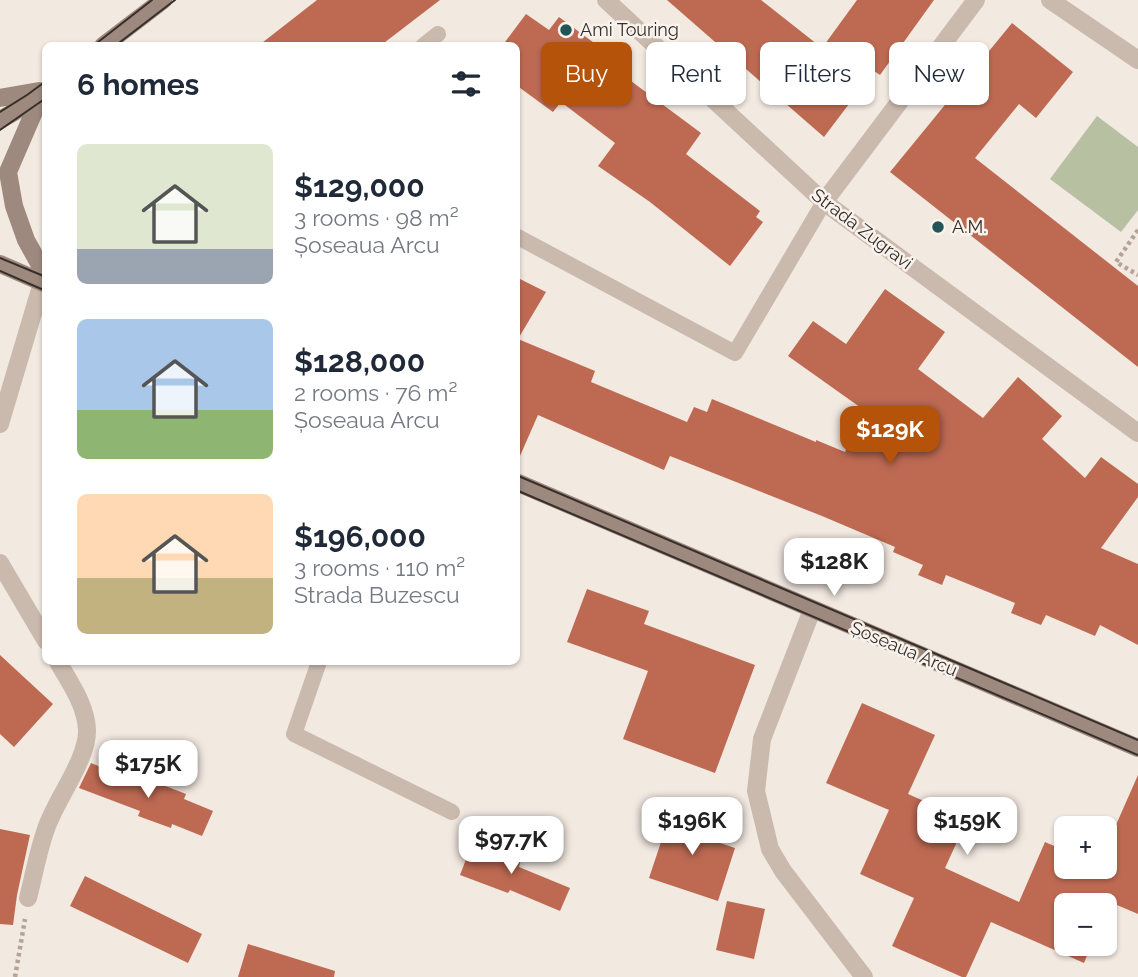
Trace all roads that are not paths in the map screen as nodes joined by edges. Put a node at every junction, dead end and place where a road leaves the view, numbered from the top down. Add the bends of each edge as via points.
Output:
1 (163, 0) edge
2 (607, 0) edge
3 (976, 0) edge
4 (1050, 0) edge
5 (438, 34) dead end
6 (108, 42) edge
7 (428, 42) edge
8 (1138, 61) edge
9 (42, 90) edge
10 (42, 91) edge
11 (42, 95) edge
12 (0, 98) edge
13 (0, 120) edge
14 (824, 202) junction
15 (520, 238) edge
16 (0, 264) edge
17 (42, 276) edge
18 (42, 280) edge
19 (42, 288) edge
20 (0, 424) edge
21 (1138, 433) edge
22 (520, 484) edge
23 (0, 563) edge
24 (812, 610) junction
25 (42, 634) edge
26 (60, 665) edge
27 (318, 665) edge
28 (1138, 748) edge
29 (452, 811) dead end
30 (28, 898) road end
31 (864, 977) edge

1 - 6 main road
2 - 14 street, Strada Zugravi
3 - 14 street
4 - 8 street
5 - 7 lane
9 - 12 main road
10 - 13 main road
11 - 17 main road via 8,172 14,206
14 - 15 lane via 735,353
14 - 21 street, Strada Zugravi
16 - 18 main road
19 - 20 street
22 - 24 main road, Șoseaua Arcu
23 - 25 street
24 - 28 main road, Șoseaua Arcu
24 - 31 street via 762,739 756,791 770,849
26 - 30 street via 84,713 85,748 46,828
27 - 29 lane via 294,734

